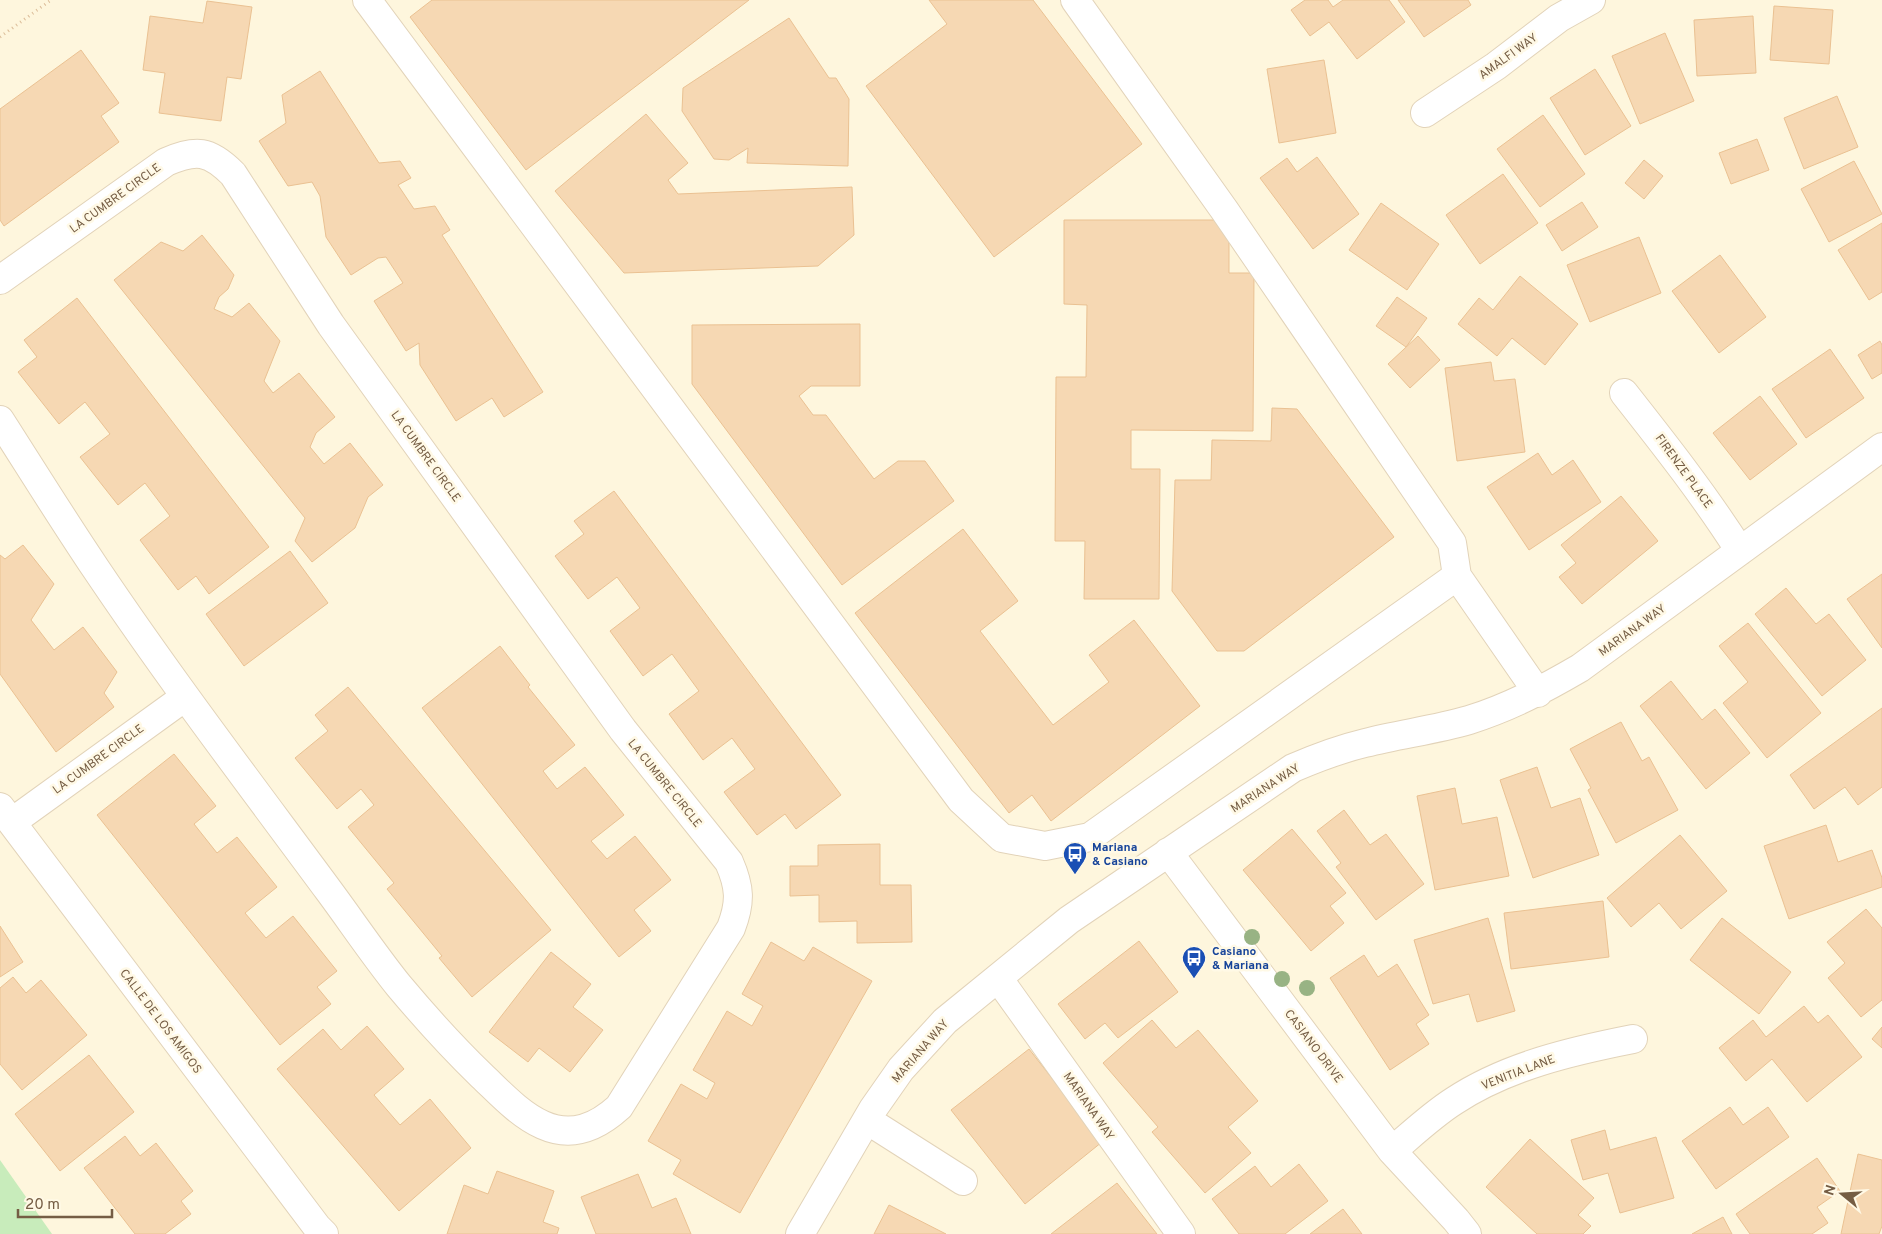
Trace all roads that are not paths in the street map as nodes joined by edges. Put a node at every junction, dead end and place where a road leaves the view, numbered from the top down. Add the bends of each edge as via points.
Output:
1 (367, 0) edge
2 (1075, 0) edge
3 (1591, 0) edge
4 (1425, 112) dead end
5 (0, 280) edge
6 (1624, 394) dead end
7 (0, 420) edge
8 (1882, 447) edge
9 (1740, 551) junction
10 (1457, 576) junction
11 (1538, 693) junction
12 (185, 697) junction
13 (6, 814) edge
14 (1168, 852) junction
15 (998, 978) junction
16 (1633, 1039) dead end
17 (867, 1120) junction
18 (1392, 1150) junction
19 (963, 1181) dead end
20 (324, 1234) edge
21 (800, 1234) edge
22 (1181, 1234) edge
23 (1467, 1234) edge

1 - 10 street via 961,800 1002,838 1045,846 1090,837
2 - 10 street via 1225,211 1452,543
3 - 4 street, AMALFI WAY via 1559,18 1496,66
5 - 12 street, LA CUMBRE CIRCLE via 166,162 186,154 204,154 220,161 233,174 337,334 623,730 729,862 736,878 739,895 731,928 619,1107 591,1127 575,1131 557,1130 542,1124 500,1094 463,1058 399,985
6 - 9 street, FIRENZE PLACE via 1672,453
7 - 12 street, LA CUMBRE CIRCLE via 96,569
8 - 9 street, MARIANA WAY
9 - 11 street, MARIANA WAY via 1580,668
10 - 11 street
11 - 14 street, MARIANA WAY via 1469,720 1364,743 1293,768
12 - 13 street, LA CUMBRE CIRCLE
13 - 20 street, CALLE DE LOS AMIGOS
14 - 15 street, MARIANA WAY via 1069,920
14 - 18 street, CASIANO DRIVE
15 - 17 street, MARIANA WAY via 944,1021 901,1069
15 - 22 street, MARIANA WAY
16 - 18 street, VENITIA LANE via 1572,1051 1490,1080 1453,1101
17 - 19 street
17 - 21 street, MARIANA WAY
18 - 23 street, CASIANO DRIVE

